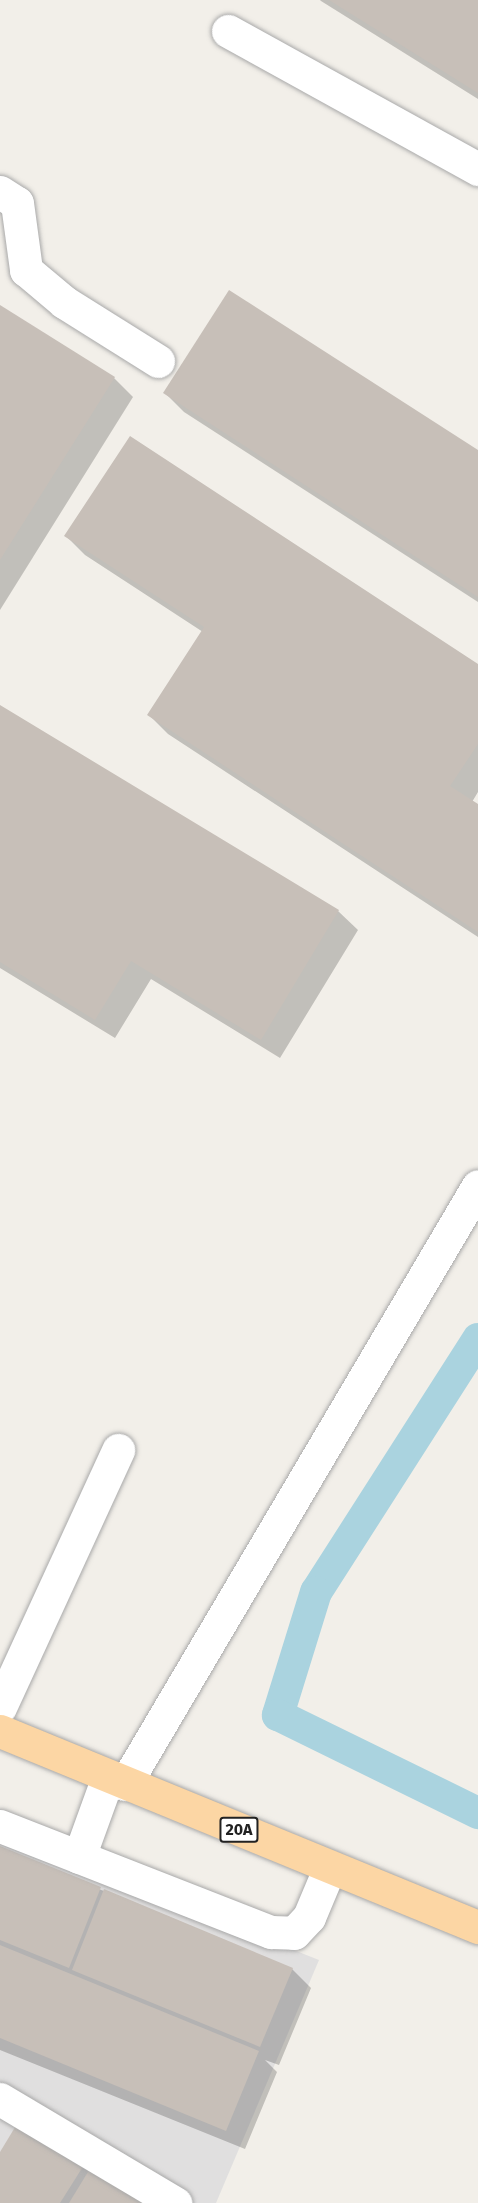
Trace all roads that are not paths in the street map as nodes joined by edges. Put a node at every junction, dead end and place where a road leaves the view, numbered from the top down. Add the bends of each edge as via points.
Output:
1 (228, 31) dead end
2 (478, 169) edge
3 (0, 192) edge
4 (13, 262) edge
5 (158, 361) dead end
6 (478, 1186) edge
7 (118, 1449) dead end
8 (0, 1707) edge
9 (0, 1731) edge
10 (116, 1781) junction
11 (0, 1826) edge
12 (79, 1857) junction
13 (330, 1867) junction
14 (478, 1927) edge
15 (4, 2109) edge
16 (175, 2203) edge

1 - 2 street
3 - 4 street via 17,203
4 - 5 street via 64,302
6 - 10 street
7 - 8 street
9 - 10 main road, 20A
10 - 12 street
10 - 13 main road, 20A
11 - 12 street
12 - 13 street via 271,1932 294,1933 309,1917
13 - 14 main road, 20A
15 - 16 street

